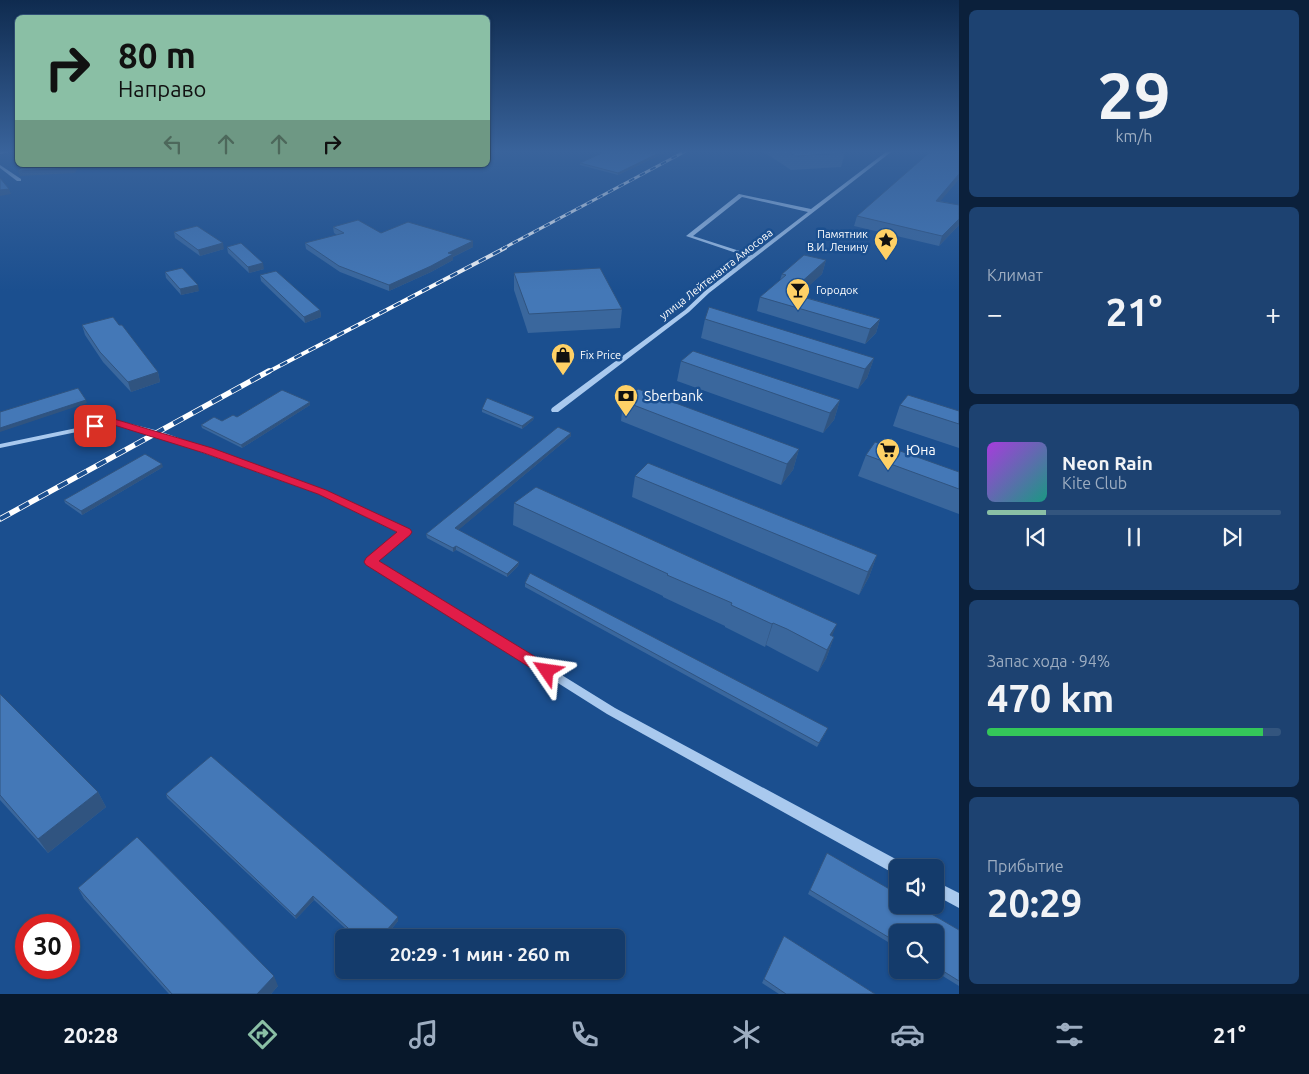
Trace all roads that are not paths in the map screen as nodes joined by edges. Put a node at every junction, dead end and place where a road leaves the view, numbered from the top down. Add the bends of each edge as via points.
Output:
1 (737, 198) edge
2 (756, 198) edge
3 (828, 198) edge
4 (812, 211) junction
5 (753, 257) junction
6 (555, 410) dead end
7 (0, 446) edge
8 (889, 863) edge
9 (944, 893) edge
10 (959, 901) edge

1 - 5 street via 689,236
2 - 4 street
3 - 4 street, улица Лейтенанта Амосова
4 - 5 street, улица Лейтенанта Амосова
5 - 6 street, улица Лейтенанта Амосова
7 - 8 street via 114,422 156,433 322,492 406,532 370,562 611,710
9 - 10 street

